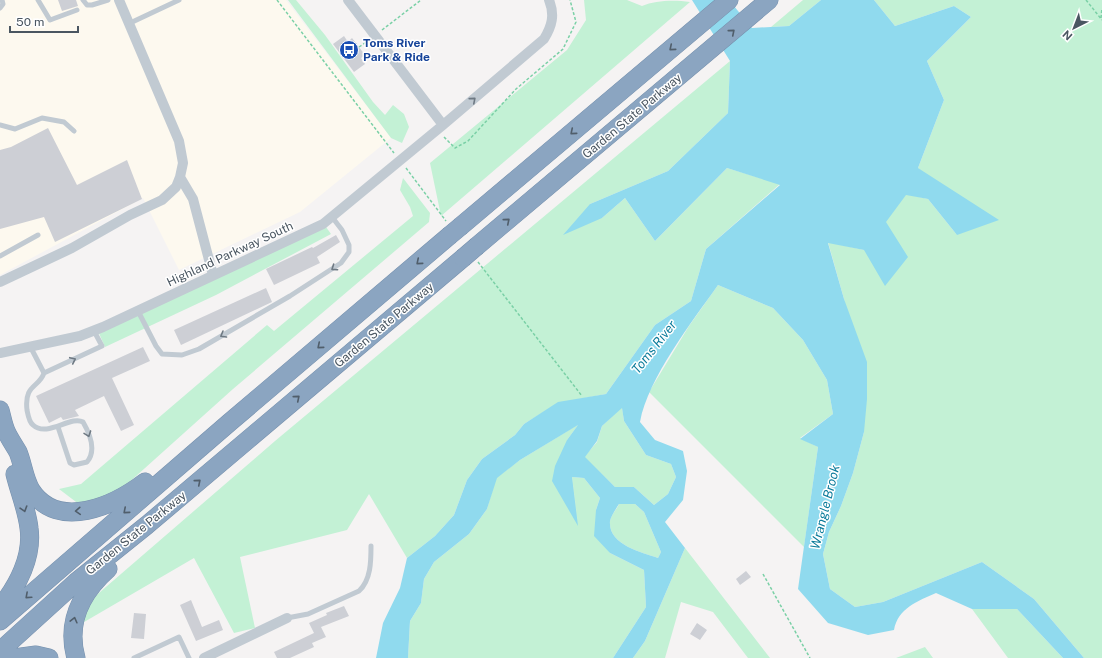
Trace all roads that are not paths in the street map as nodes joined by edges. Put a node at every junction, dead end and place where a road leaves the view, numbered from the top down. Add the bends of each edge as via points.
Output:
1 (2, 0) edge
2 (38, 0) edge
3 (83, 0) edge
4 (108, 0) edge
5 (119, 0) edge
6 (179, 0) edge
7 (348, 0) edge
8 (549, 0) edge
9 (729, 0) edge
10 (769, 0) edge
11 (0, 8) edge
12 (77, 10) dead end
13 (128, 24) junction
14 (0, 125) edge
15 (440, 128) junction
16 (74, 131) dead end
17 (180, 177) junction
18 (332, 217) junction
19 (38, 235) dead end
20 (0, 256) edge
21 (213, 275) junction
22 (0, 282) edge
23 (138, 311) junction
24 (94, 331) junction
25 (31, 348) junction
26 (0, 353) edge
27 (44, 373) junction
28 (0, 410) edge
29 (230, 422) junction
30 (58, 426) junction
31 (5, 430) junction
32 (147, 525) junction
33 (370, 546) dead end
34 (0, 607) edge
35 (287, 618) joint
36 (0, 621) edge
37 (0, 651) edge
38 (14, 658) edge
39 (49, 658) edge
40 (76, 658) edge
41 (134, 658) edge
42 (189, 658) edge
43 (204, 658) edge

1 - 11 lane via 4,4
2 - 12 lane via 50,20
3 - 4 lane via 87,5 92,5
5 - 13 street
6 - 13 lane
7 - 15 street
15 -> 8 street, Highland Parkway South via 544,39 552,24 553,14
9 -> 29 highway, Garden State Parkway via 452,228
32 -> 10 highway, Garden State Parkway via 472,255
13 - 17 street via 179,141 183,163
14 - 16 lane via 15,129 42,118 64,122
15 - 18 street, Highland Parkway South
17 - 21 street via 193,199
17 - 22 street via 176,187 162,200 72,248
18 - 21 street, Highland Parkway South via 306,233
18 -> 23 lane via 349,246 349,252 341,263 290,296 199,348 182,356 162,354
19 - 20 lane
21 - 23 street, Highland Parkway South
23 - 24 street, Highland Parkway South
24 - 25 street, Highland Parkway South
27 -> 24 lane via 102,346
25 - 26 street, Highland Parkway South
25 - 27 lane
27 - 30 lane via 28,393 28,416 32,425 42,429
28 - 31 highway
29 -> 31 highway via 209,430 144,484 122,497 95,510 72,512 48,505 34,494 27,482 17,450
29 -> 36 highway, Garden State Parkway
30 -> 30 lane via 83,422 93,446 93,452 87,462 74,465 70,463
31 -> 34 highway via 30,532 20,578
32 - 37 highway, Garden State Parkway via 76,582
40 -> 32 highway via 72,631 75,614 81,602 91,586
33 - 35 lane via 368,576 359,591 308,614
35 - 43 street
38 - 39 highway via 36,655
41 - 42 lane via 180,637

